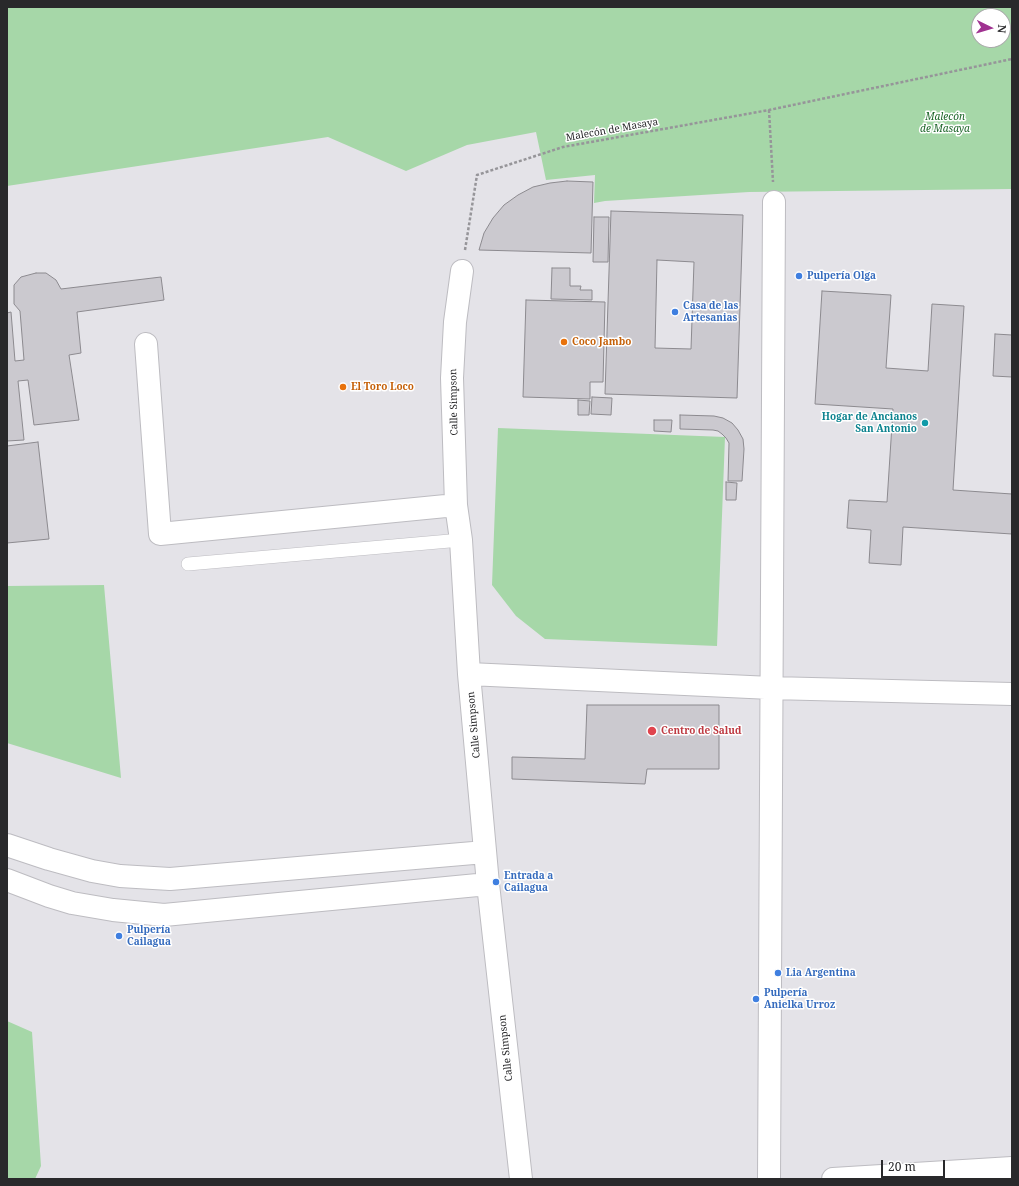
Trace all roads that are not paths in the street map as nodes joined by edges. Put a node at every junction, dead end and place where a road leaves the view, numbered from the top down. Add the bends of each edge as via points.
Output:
1 (774, 202) road end
2 (462, 271) road end
3 (146, 344) dead end
4 (456, 504) junction
5 (461, 540) junction
6 (188, 564) dead end
7 (469, 674) junction
8 (771, 688) junction
9 (1012, 694) edge
10 (7, 845) edge
11 (485, 852) junction
12 (251, 872) junction
13 (7, 880) edge
14 (488, 884) junction
15 (255, 906) junction
16 (1012, 1168) edge
17 (521, 1179) edge
18 (769, 1179) edge
19 (833, 1179) edge

1 - 8 street
2 - 4 street, Calle Simpson via 455,322 452,378
3 - 4 street via 160,534
4 - 5 street, Calle Simpson
5 - 6 lane
5 - 7 street, Calle Simpson
7 - 8 street
7 - 11 street, Calle Simpson
8 - 9 street
8 - 18 street
10 - 12 street via 48,859 120,876 170,879
11 - 12 street
11 - 14 street, Calle Simpson
12 - 15 street
13 - 15 street via 72,903 113,910 164,915
14 - 15 street
14 - 17 street, Calle Simpson
16 - 19 street

